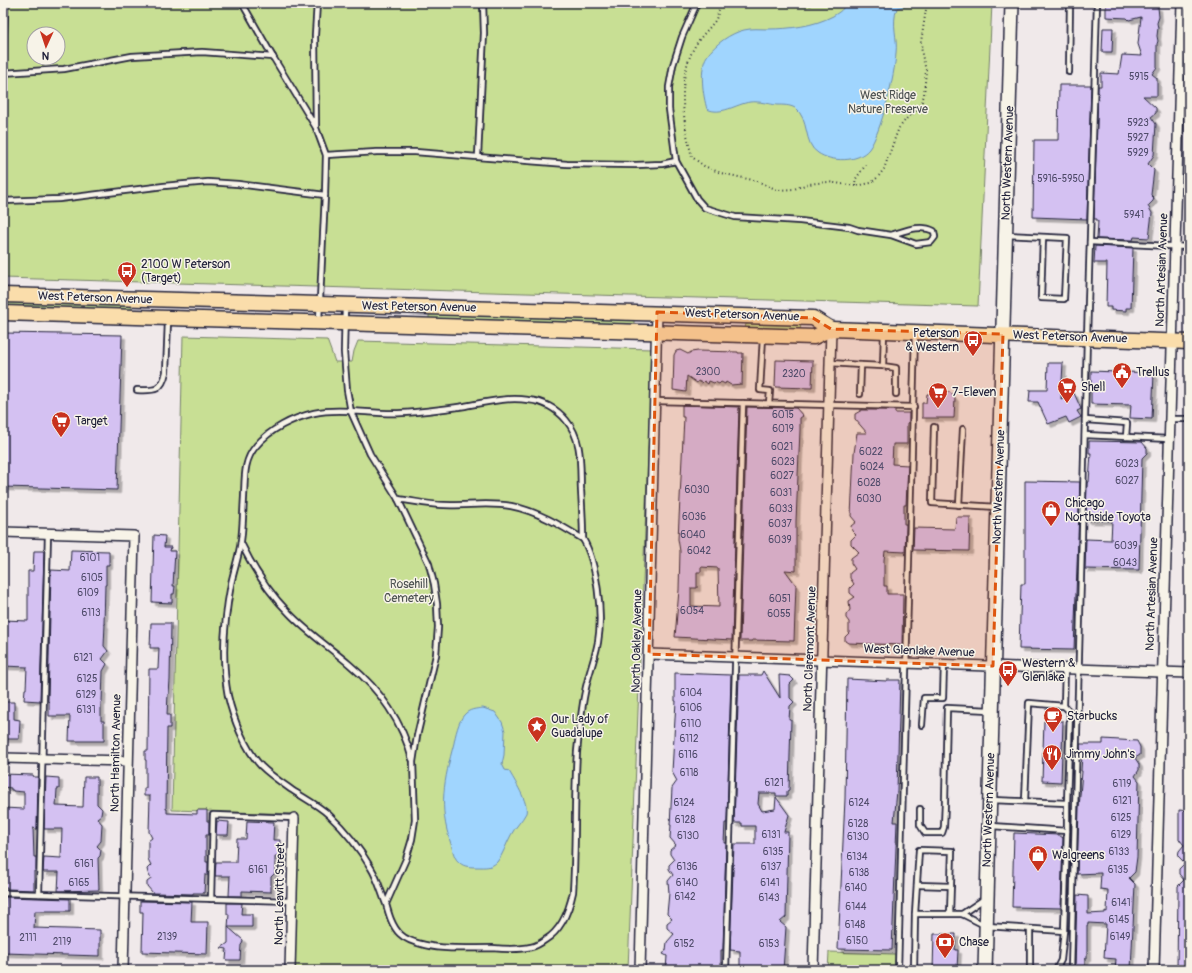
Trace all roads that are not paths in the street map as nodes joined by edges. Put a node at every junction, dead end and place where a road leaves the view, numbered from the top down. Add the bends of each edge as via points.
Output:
1 (5, 3) edge
2 (242, 3) edge
3 (318, 3) edge
4 (482, 3) edge
5 (696, 3) edge
6 (1012, 3) edge
7 (1070, 3) edge
8 (1097, 3) edge
9 (1182, 3) edge
10 (272, 57) junction
11 (3, 65) edge
12 (1069, 72) dead end
13 (3, 73) edge
14 (316, 128) junction
15 (326, 155) junction
16 (478, 156) junction
17 (676, 161) junction
18 (325, 195) junction
19 (3, 201) edge
20 (891, 235) junction
21 (1006, 235) junction
22 (1043, 237) junction
23 (1090, 242) junction
24 (1174, 246) junction
25 (1189, 246) edge
26 (3, 295) edge
27 (320, 304) junction
28 (345, 305) junction
29 (658, 312) junction
30 (3, 313) edge
31 (168, 319) junction
32 (319, 323) junction
33 (345, 324) junction
34 (831, 329) junction
35 (884, 331) junction
36 (915, 332) junction
37 (657, 333) junction
38 (1003, 334) junction
39 (763, 336) junction
40 (1087, 338) junction
41 (1172, 341) junction
42 (1189, 342) edge
43 (830, 364) junction
44 (861, 365) junction
45 (883, 366) junction
46 (137, 390) dead end
47 (860, 394) dead end
48 (896, 394) dead end
49 (655, 401) junction
50 (743, 403) junction
51 (769, 404) junction
52 (829, 405) junction
53 (914, 407) junction
54 (351, 412) junction
55 (1169, 419) junction
56 (1189, 419) edge
57 (1085, 420) junction
58 (934, 427) dead end
59 (963, 429) dead end
60 (1085, 435) junction
61 (1126, 437) junction
62 (1169, 438) junction
63 (398, 499) junction
64 (959, 504) junction
65 (998, 507) junction
66 (3, 532) edge
67 (48, 533) junction
68 (583, 538) junction
69 (241, 543) junction
70 (649, 654) junction
71 (734, 657) junction
72 (821, 660) junction
73 (907, 663) junction
74 (944, 664) junction
75 (993, 666) junction
76 (1065, 668) junction
77 (1079, 669) junction
78 (1162, 672) junction
79 (1189, 673) edge
80 (943, 698) junction
81 (1064, 706) junction
82 (947, 708) junction
83 (992, 710) junction
84 (922, 725) dead end
85 (3, 758) edge
86 (42, 759) junction
87 (127, 761) junction
88 (413, 762) junction
89 (989, 800) junction
90 (1025, 802) junction
91 (1067, 803) junction
92 (920, 809) dead end
93 (294, 818) joint
94 (989, 826) junction
95 (1067, 831) junction
96 (917, 885) junction
97 (951, 886) junction
98 (3, 893) edge
99 (39, 894) junction
100 (124, 896) junction
101 (987, 898) junction
102 (211, 899) junction
103 (292, 901) junction
104 (386, 904) junction
105 (915, 914) junction
106 (950, 914) junction
107 (962, 914) junction
108 (986, 926) junction
109 (1030, 929) junction
110 (1064, 932) junction
111 (123, 970) edge
112 (290, 970) edge
113 (640, 970) edge
114 (726, 970) edge
115 (813, 970) edge
116 (898, 970) edge
117 (914, 970) edge
118 (985, 970) edge
119 (1034, 970) edge
120 (1056, 970) edge
121 (1071, 970) edge
122 (1154, 970) edge

1 - 11 lane
2 - 10 lane
3 - 14 lane via 315,35
4 - 16 lane via 484,33
5 - 17 lane via 673,65 669,87 669,109
6 - 21 main road, North Western Avenue
7 - 12 lane
8 - 23 lane
9 - 24 street, North Artesian Avenue
10 - 13 lane via 202,52 132,56 64,69
10 - 14 lane
14 - 15 lane
15 - 16 lane via 415,152
15 - 18 lane
16 - 17 lane via 567,164 636,165
17 - 20 lane via 702,205 719,212 735,217 800,221
18 - 19 lane via 208,182 59,199
18 - 27 lane
20 - 20 lane via 927,228 934,231 935,237 931,242 916,244
21 - 22 lane
21 - 38 main road, North Western Avenue
22 - 22 lane via 1041,298 1064,299 1067,238
23 - 24 lane
23 - 40 lane
24 - 25 lane
24 - 41 street, North Artesian Avenue
26 - 27 main road, West Peterson Avenue
27 - 28 main road, West Peterson Avenue
27 - 32 lane
28 - 29 main road, West Peterson Avenue
28 - 33 lane
29 - 34 main road, West Peterson Avenue via 813,318
29 - 37 street, North Oakley Avenue
30 - 31 main road, West Peterson Avenue
31 - 32 main road, West Peterson Avenue
31 - 46 lane via 164,380 156,389
32 - 33 main road, West Peterson Avenue
33 - 37 main road, West Peterson Avenue
33 - 54 lane via 344,352
34 - 35 main road, West Peterson Avenue
34 - 39 main road, West Peterson Avenue via 814,337
34 - 43 street, North Claremont Avenue
35 - 36 main road, West Peterson Avenue
35 - 45 lane
36 - 38 main road, West Peterson Avenue
36 - 53 lane
37 - 39 main road, West Peterson Avenue
37 - 49 street, North Oakley Avenue
38 - 40 main road, West Peterson Avenue
38 - 65 main road, North Western Avenue
39 - 51 lane via 760,390 770,391
40 - 41 main road, West Peterson Avenue
40 - 57 lane
41 - 42 main road, West Peterson Avenue
41 - 55 street, North Artesian Avenue
43 - 44 lane
43 - 52 street, North Claremont Avenue
44 - 45 lane
44 - 47 lane
45 - 48 lane via 896,368
49 - 50 lane
49 - 70 street, North Oakley Avenue
50 - 51 lane
50 - 71 lane
51 - 52 lane
52 - 53 lane
52 - 72 street, North Claremont Avenue
53 - 73 lane
54 - 63 lane via 370,454
54 - 68 lane via 402,414 517,399 543,403 566,419 579,444
54 - 69 lane via 328,411 297,418 279,427 255,447 244,475
55 - 56 lane
55 - 62 street, North Artesian Avenue
57 - 60 lane
57 - 61 lane via 1127,423
58 - 64 lane via 932,503
59 - 64 lane
60 - 61 lane
60 - 77 lane
61 - 62 lane
62 - 78 street, North Artesian Avenue
63 - 68 lane via 444,505 512,506 553,521
63 - 88 lane via 428,564 437,604 436,655
64 - 65 lane
65 - 75 main road, North Western Avenue
66 - 67 street
67 - 86 lane
67 - 87 street, North Hamilton Avenue via 134,536
68 - 104 lane via 593,563 598,590 600,629 581,718 577,753 573,892 564,919 556,931 531,947 441,947 424,945 400,934 389,918
69 - 88 lane via 257,572 288,612 349,664 382,699 408,743
69 - 104 lane via 227,609 224,644 225,673 236,722 260,765 327,813 343,830 372,869
70 - 71 street, West Glenlake Avenue
70 - 113 street, North Oakley Avenue
71 - 72 street, West Glenlake Avenue
71 - 114 lane
72 - 73 street, West Glenlake Avenue
72 - 115 street, North Claremont Avenue
73 - 74 street, West Glenlake Avenue
73 - 116 lane
74 - 75 street, West Glenlake Avenue
74 - 80 lane
75 - 76 street, West Glenlake Avenue
75 - 83 main road, North Western Avenue
76 - 77 street, West Glenlake Avenue
76 - 81 lane
77 - 78 street, West Glenlake Avenue
77 - 121 lane
78 - 79 street, West Glenlake Avenue
78 - 122 street, North Artesian Avenue
80 - 82 lane
80 - 84 lane via 924,698
81 - 90 lane via 1029,703
81 - 91 lane via 1070,712
82 - 83 lane
82 - 92 lane via 942,833 925,833 920,825
83 - 89 main road, North Western Avenue
85 - 86 street
86 - 87 street
86 - 99 lane
87 - 100 street, North Hamilton Avenue
88 - 104 lane via 415,820 412,839
89 - 90 lane
89 - 94 main road, North Western Avenue
90 - 91 lane
91 - 95 lane
93 - 102 lane via 213,816
93 - 103 street, North Leavitt Street
94 - 95 lane
94 - 101 main road, North Western Avenue
95 - 110 lane
96 - 97 lane
96 - 97 lane via 919,850 952,851
96 - 105 lane
97 - 106 lane
98 - 99 lane
99 - 100 lane
100 - 102 lane
100 - 111 street, North Hamilton Avenue
101 - 107 lane
101 - 108 main road, North Western Avenue
102 - 103 lane
103 - 112 street, North Leavitt Street
105 - 106 lane
105 - 117 lane
106 - 107 lane
107 - 108 lane
108 - 109 lane
108 - 118 main road, North Western Avenue
109 - 110 lane
109 - 119 lane via 1030,970
110 - 120 lane via 1061,960

